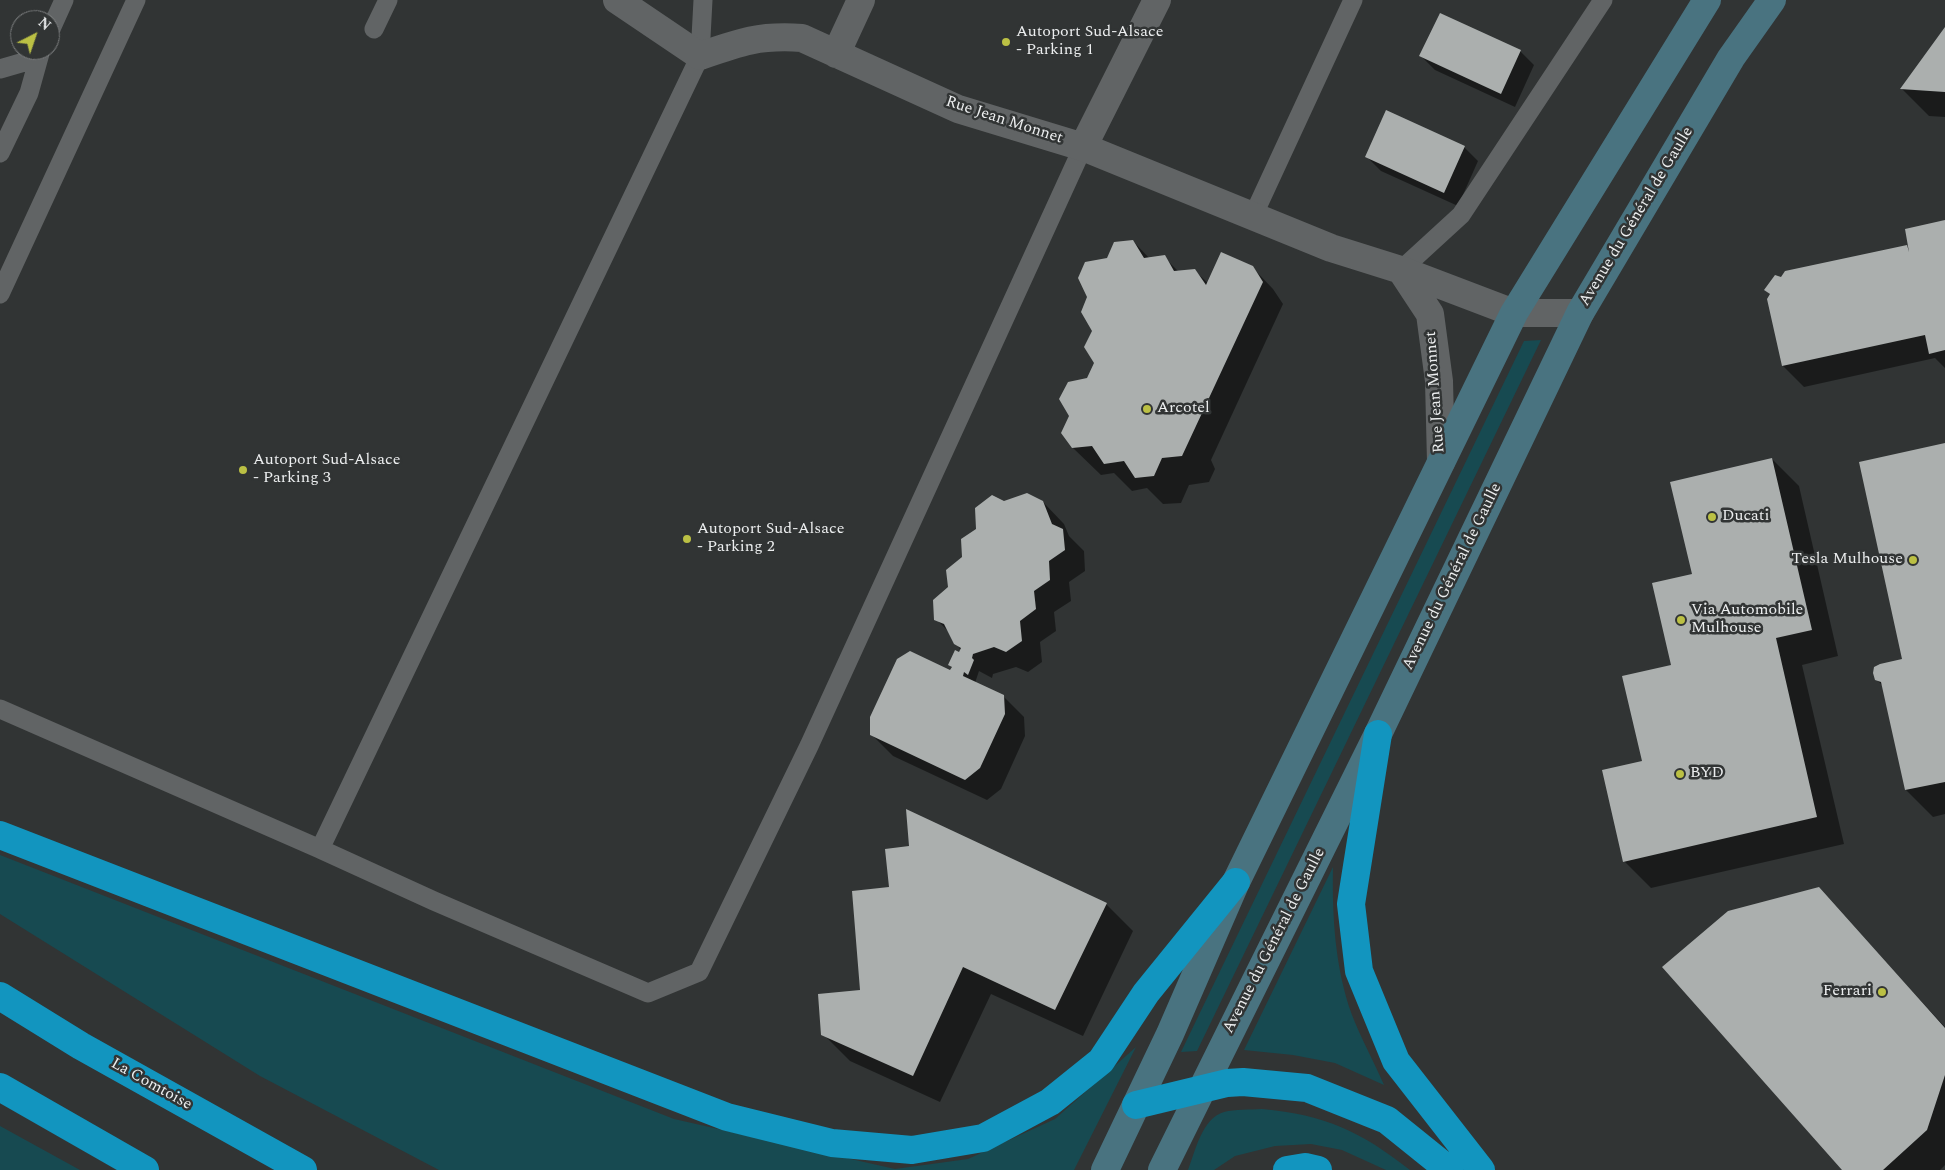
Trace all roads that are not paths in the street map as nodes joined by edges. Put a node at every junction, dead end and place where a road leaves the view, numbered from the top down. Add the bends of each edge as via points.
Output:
1 (136, 0) edge
2 (388, 0) edge
3 (617, 0) edge
4 (704, 0) edge
5 (861, 0) edge
6 (1157, 0) edge
7 (1353, 0) edge
8 (1603, 0) edge
9 (1706, 0) edge
10 (1772, 0) edge
11 (374, 29) dead end
12 (836, 54) junction
13 (700, 56) junction
14 (24, 60) edge
15 (38, 60) edge
16 (0, 69) edge
17 (1084, 147) junction
18 (0, 153) edge
19 (1253, 216) junction
20 (1401, 270) junction
21 (0, 294) edge
22 (1514, 313) junction
23 (1580, 313) junction
24 (1441, 462) junction
25 (0, 709) edge
26 (1378, 734) junction
27 (0, 835) edge
28 (320, 849) junction
29 (1236, 882) junction
30 (0, 996) edge
31 (0, 1086) edge
32 (1201, 1088) junction
33 (1136, 1105) junction
34 (145, 1170) edge
35 (303, 1170) edge
36 (1105, 1170) edge
37 (1162, 1170) edge
38 (1287, 1170) edge
39 (1318, 1170) edge
40 (1449, 1170) edge
41 (1481, 1170) edge

1 - 21 lane
2 - 11 lane
3 - 13 street
4 - 13 lane
5 - 12 street
6 - 17 street
7 - 19 lane
8 - 20 lane via 1461,214
9 - 22 main road
10 - 23 main road, Avenue du Général de Gaulle via 1731,58
12 - 13 street, Rue Jean Monnet via 802,38 776,36 749,39
12 - 17 street, Rue Jean Monnet via 958,108
13 - 28 lane
14 - 16 lane
15 - 18 lane via 29,93
17 - 19 street, Rue Jean Monnet
17 - 28 lane via 809,746 699,972 648,993
19 - 20 street, Rue Jean Monnet via 1331,248
20 - 22 street, Rue Jean Monnet
20 - 24 street, Rue Jean Monnet via 1430,314 1439,381
22 - 23 street, Rue Jean Monnet
22 - 24 main road
23 - 26 main road, Avenue du Général de Gaulle
24 - 29 main road
25 - 28 lane
26 - 32 main road, Avenue du Général de Gaulle
26 - 41 highway via 1351,904 1359,970 1396,1061
27 - 29 highway via 727,1117 832,1143 912,1150 983,1138 1050,1102 1101,1060 1146,993
29 - 33 main road
30 - 35 highway, La Comtoise via 81,1046
31 - 34 highway
32 - 33 highway
32 - 37 main road, Avenue du Général de Gaulle
32 - 40 highway via 1242,1082 1307,1088 1387,1120
33 - 36 main road
38 - 39 highway via 1304,1167

